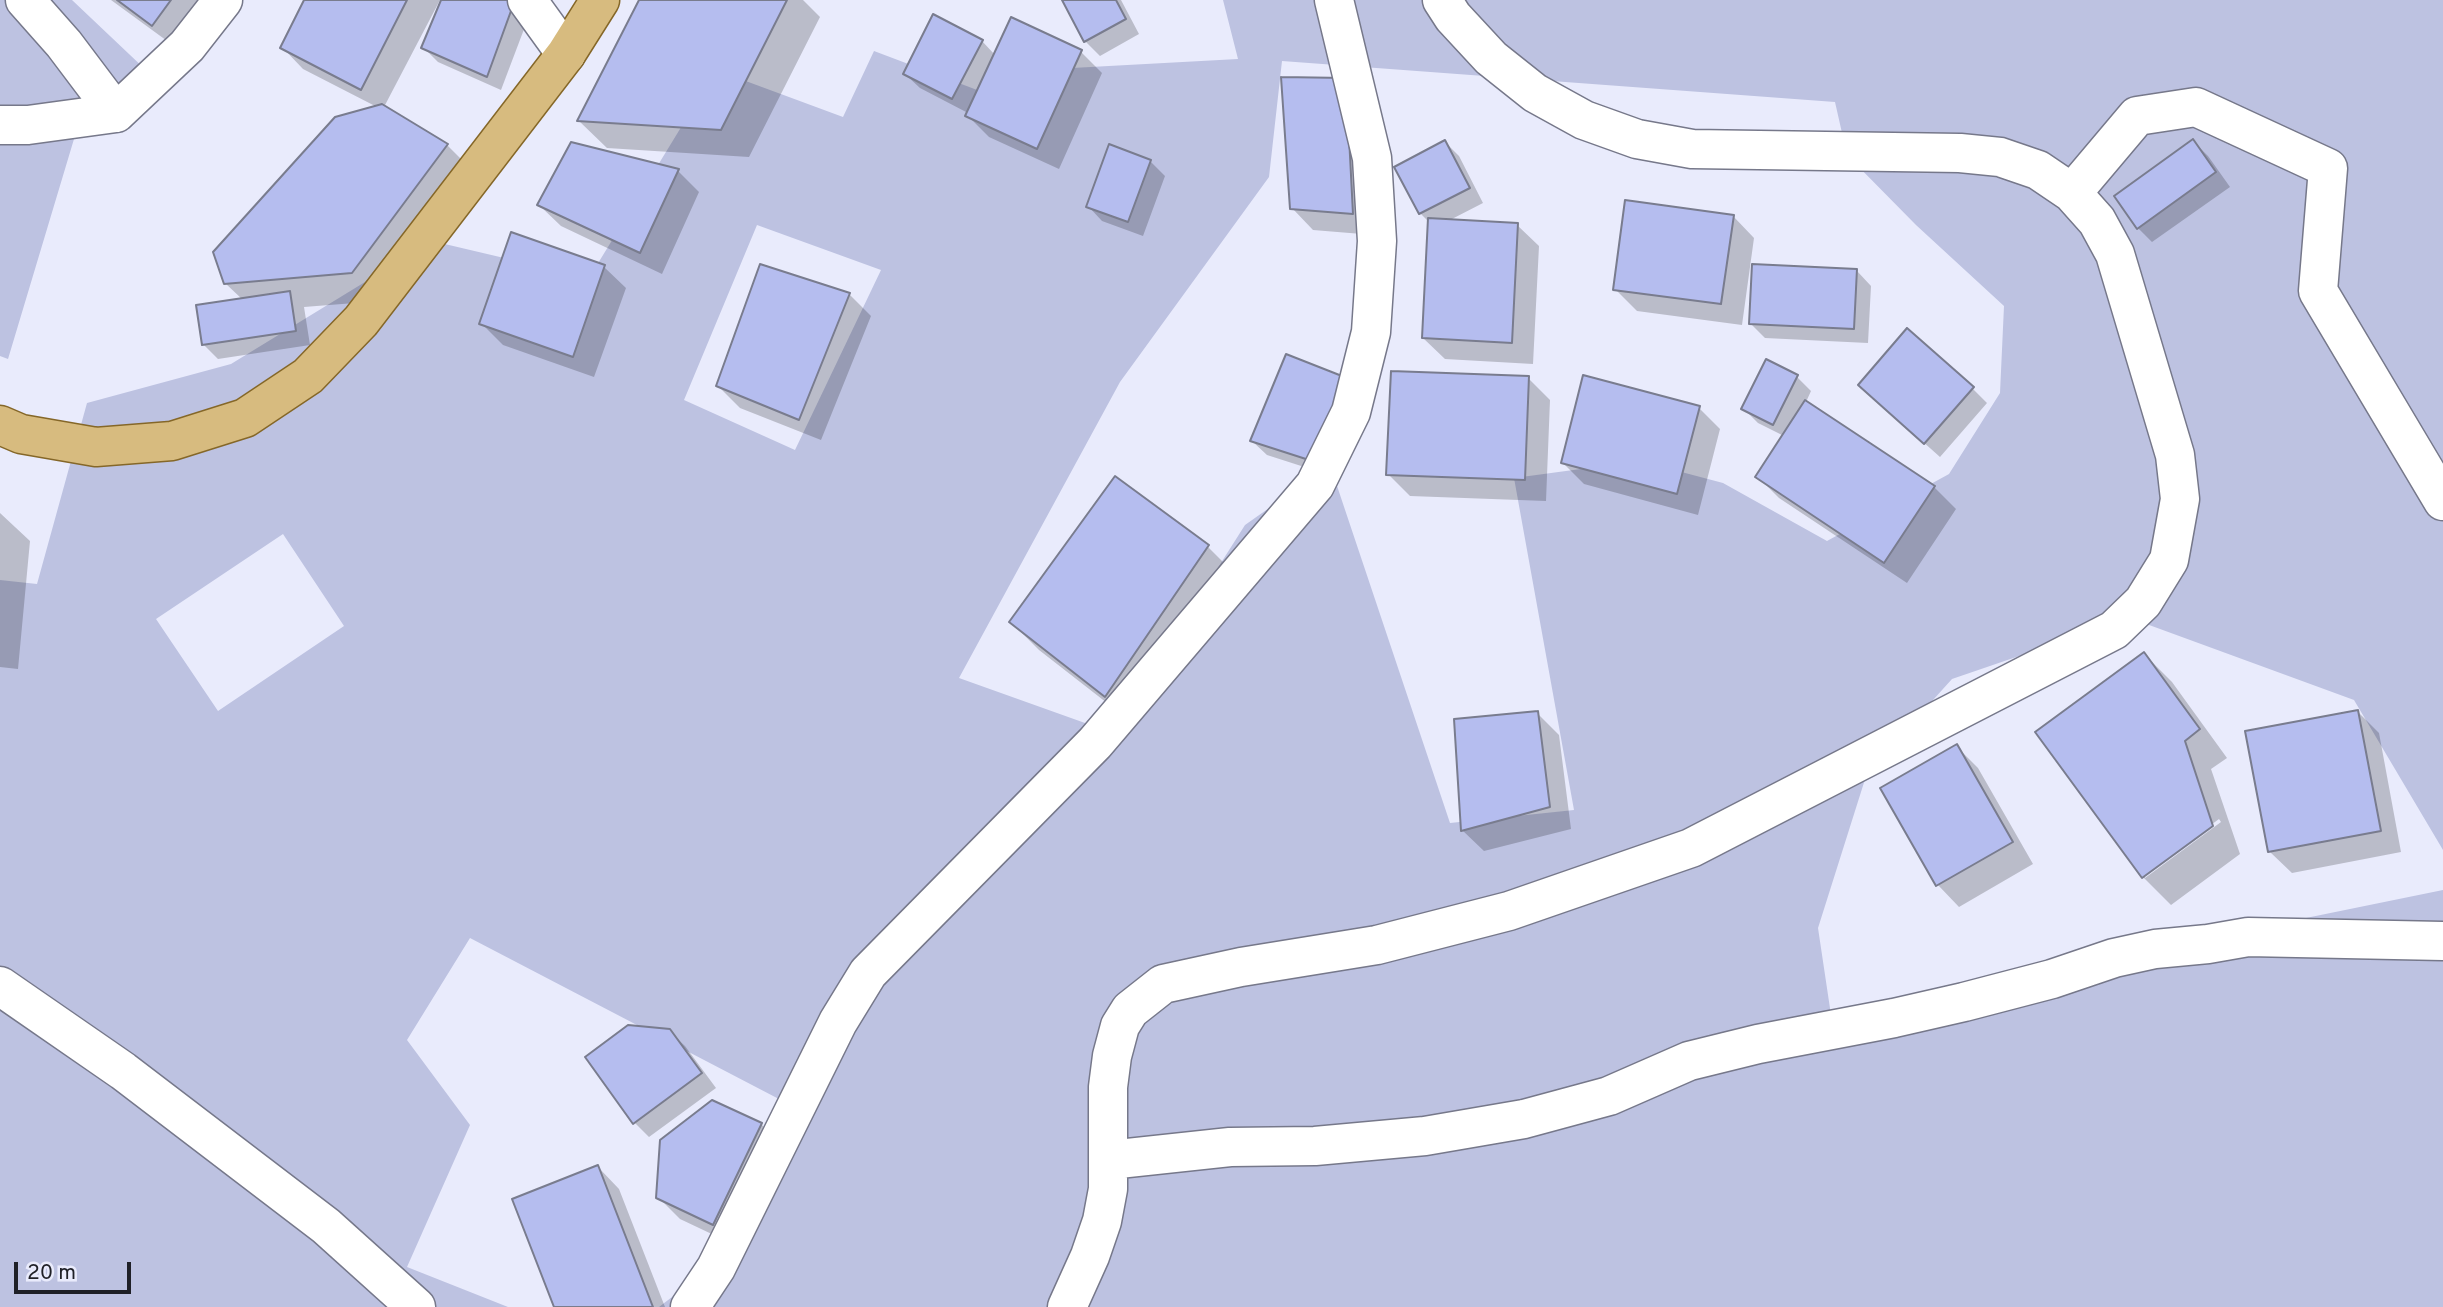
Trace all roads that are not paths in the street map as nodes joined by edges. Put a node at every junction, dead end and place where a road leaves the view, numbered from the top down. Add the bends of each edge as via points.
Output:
1 (25, 0) edge
2 (223, 0) edge
3 (527, 0) edge
4 (600, 0) edge
5 (1334, 0) edge
6 (1443, 0) edge
7 (566, 54) junction
8 (116, 113) junction
9 (0, 125) edge
10 (2071, 193) junction
11 (0, 425) edge
12 (2443, 501) edge
13 (2443, 942) edge
14 (0, 986) edge
15 (1109, 1160) junction
16 (415, 1307) edge
17 (690, 1307) edge
18 (1067, 1307) edge

1 - 8 street
2 - 8 street via 187,46
3 - 7 street
4 - 7 main road
5 - 17 street via 1372,158 1377,242 1371,332 1351,412 1315,485 1095,743 867,973 716,1268
6 - 10 street via 1491,58 1535,93 1584,120 1637,139 1692,149 2000,157 2038,170
7 - 11 main road via 361,321 309,376 245,418 172,442 96,447 21,434
8 - 9 street
10 - 12 street via 2137,116 2196,107 2328,168 2318,291
10 - 15 street via 2097,221 2115,254 2175,455 2180,499 2169,560 2143,602 2114,630 1691,848 1509,911 1377,945 1163,984 1130,1010 1120,1026 1108,1087
13 - 15 street via 2248,937 2155,949 1952,1005 1689,1061 1609,1096 1524,1119 1425,1136 1315,1146 1230,1147
14 - 16 street via 123,1071 326,1226
15 - 18 street via 1102,1222

